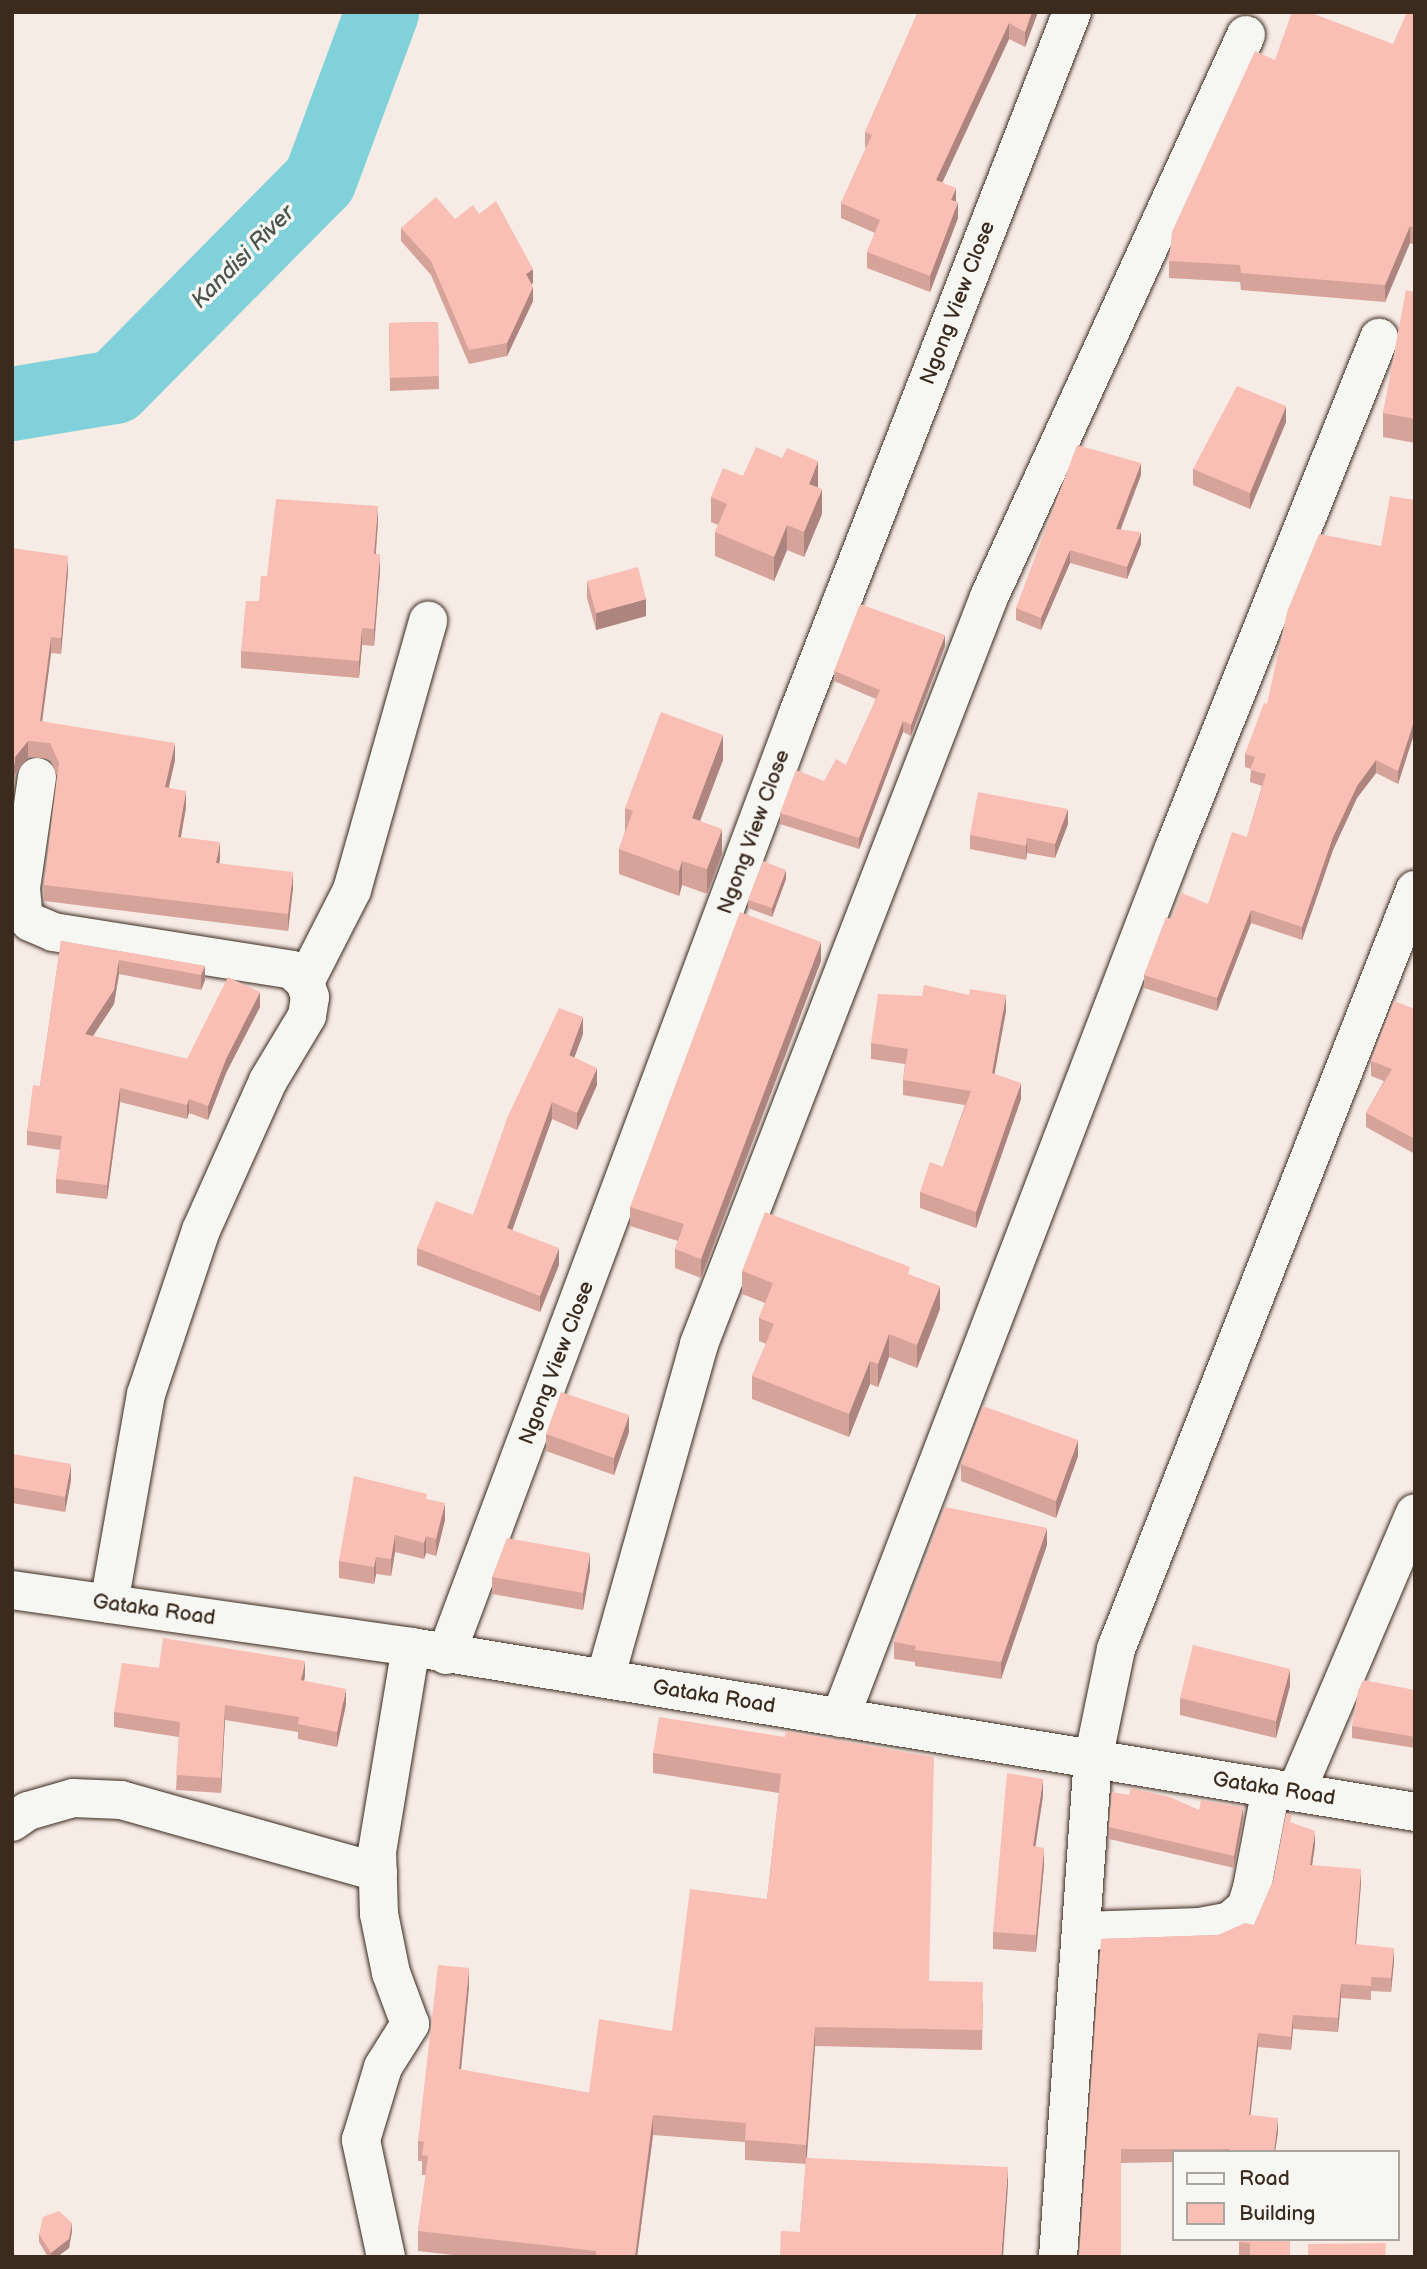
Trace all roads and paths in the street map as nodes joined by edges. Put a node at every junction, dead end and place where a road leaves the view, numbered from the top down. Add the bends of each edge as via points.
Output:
1 (1072, 12) edge
2 (1246, 35) dead end
3 (1379, 338) dead end
4 (428, 621) dead end
5 (37, 776) dead end
6 (1415, 890) edge
7 (305, 982) junction
8 (1415, 1514) edge
9 (12, 1590) edge
10 (109, 1604) junction
11 (428, 1651) junction
12 (605, 1679) junction
13 (840, 1718) junction
14 (1093, 1760) junction
15 (1284, 1790) junction
16 (1415, 1812) edge
17 (12, 1822) edge
18 (378, 1872) junction
19 (1081, 1931) junction
20 (386, 2257) edge
21 (1058, 2257) edge

1 - 11 street, Ngong View Close
2 - 12 street via 989,597 699,1344
3 - 13 street via 1174,848
4 - 7 street via 352,890
5 - 7 street via 21,888 23,913 30,922 53,932 292,970
6 - 14 street via 1116,1649
7 - 10 street via 310,997 307,1016 268,1082 201,1230 146,1394
8 - 15 street
9 - 10 street, Gataka Road
10 - 11 street, Gataka Road
11 - 12 street, Gataka Road
11 - 18 street, Ngong View Close via 377,1852
12 - 13 street, Gataka Road
13 - 14 street, Gataka Road
14 - 15 street, Gataka Road
14 - 19 street
15 - 16 street, Gataka Road
15 - 19 street via 1249,1898 1230,1921 1200,1927
17 - 18 street via 28,1811 74,1798 121,1800
18 - 20 street, Ngong View Close via 379,1914 391,1973 410,2024 383,2067 361,2140
19 - 21 street

